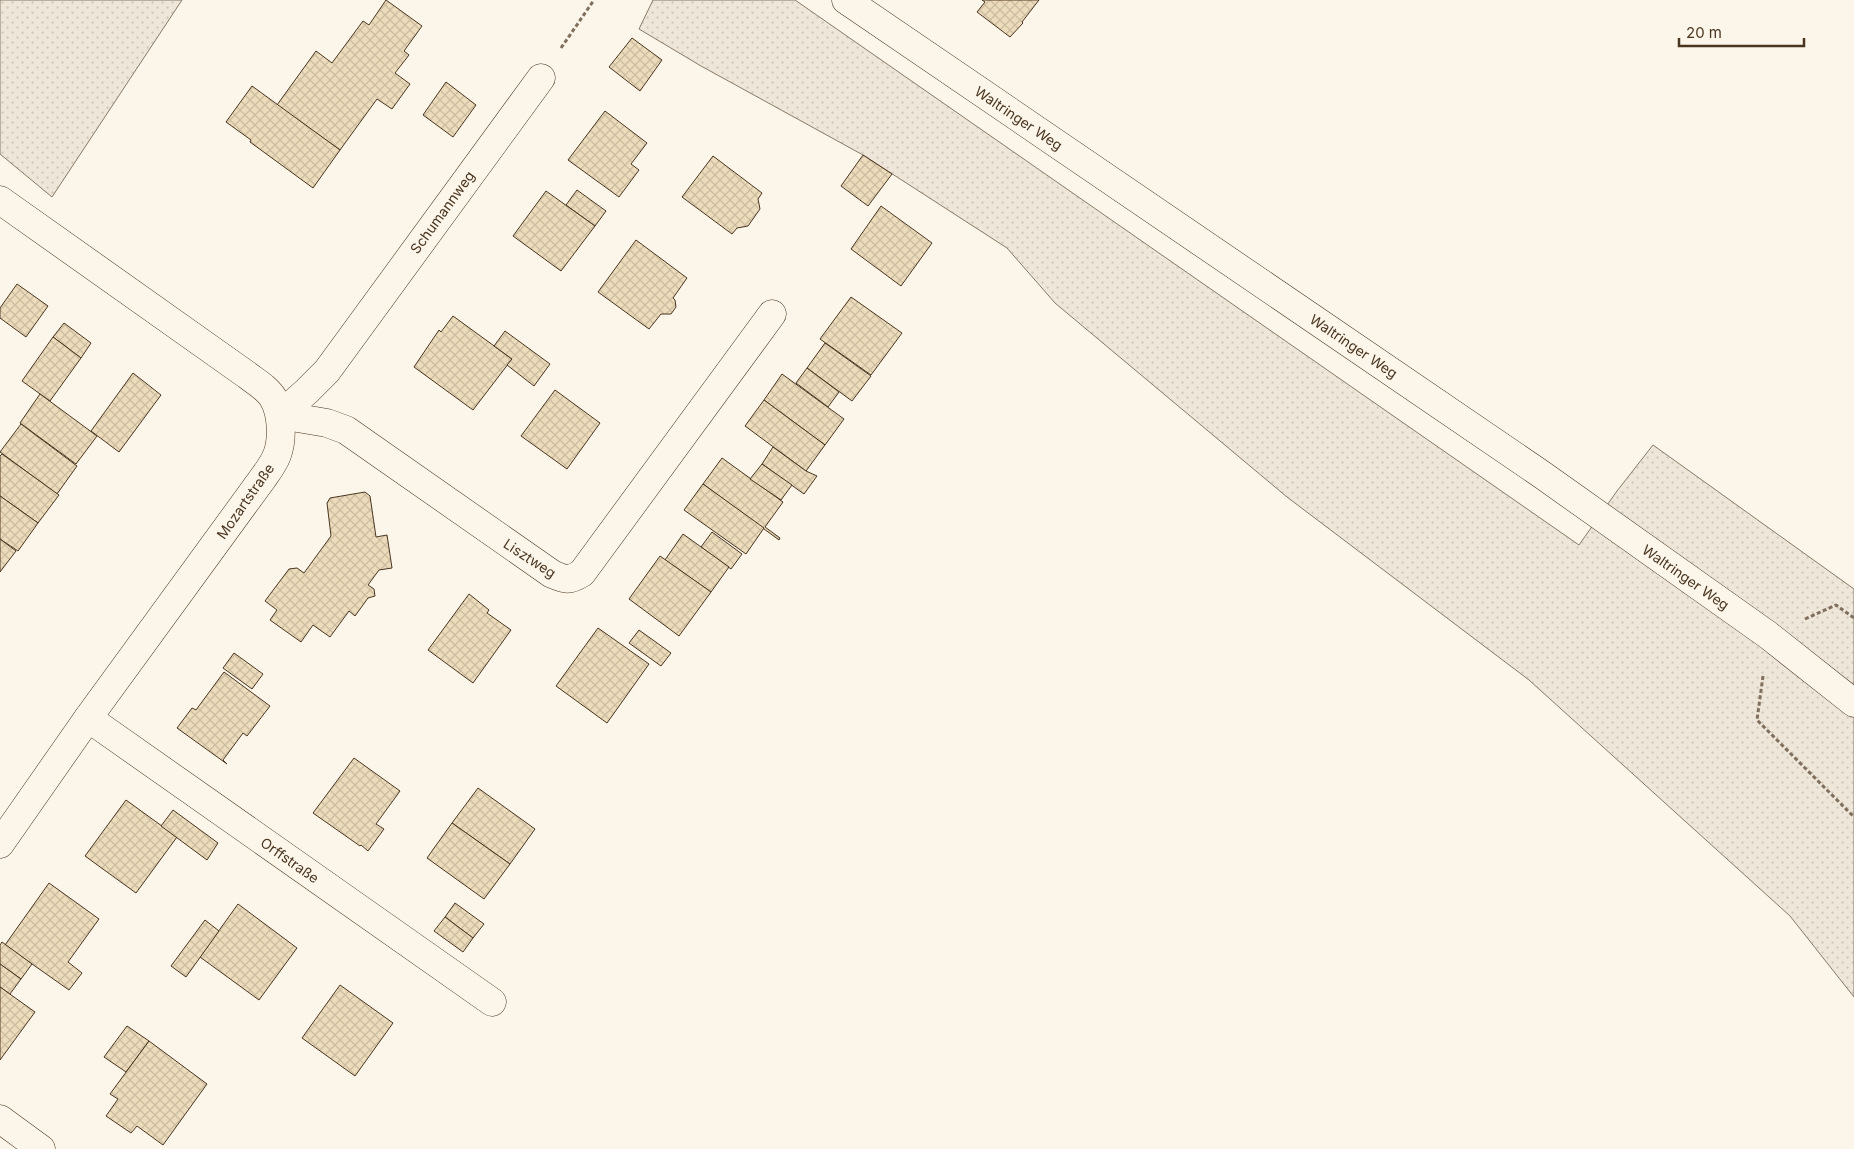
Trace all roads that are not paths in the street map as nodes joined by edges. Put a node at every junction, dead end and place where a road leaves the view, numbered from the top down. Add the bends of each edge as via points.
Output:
1 (846, 0) edge
2 (541, 78) road end
3 (0, 200) edge
4 (772, 314) dead end
5 (280, 415) junction
6 (1854, 703) edge
7 (88, 718) junction
8 (0, 844) edge
9 (492, 1002) dead end
10 (0, 1119) edge
11 (41, 1149) edge

1 - 6 street, Waltringer Weg via 1533,468 1768,635
2 - 5 street, Schumannweg via 327,371
3 - 5 street via 248,375 273,398
4 - 5 street, Lisztweg via 582,573 573,579 565,580 552,574 346,430 327,423
5 - 7 street, Mozartstraße via 277,454 263,478
7 - 8 street, Mozartstraße
7 - 9 street, Orffstraße
10 - 11 street

